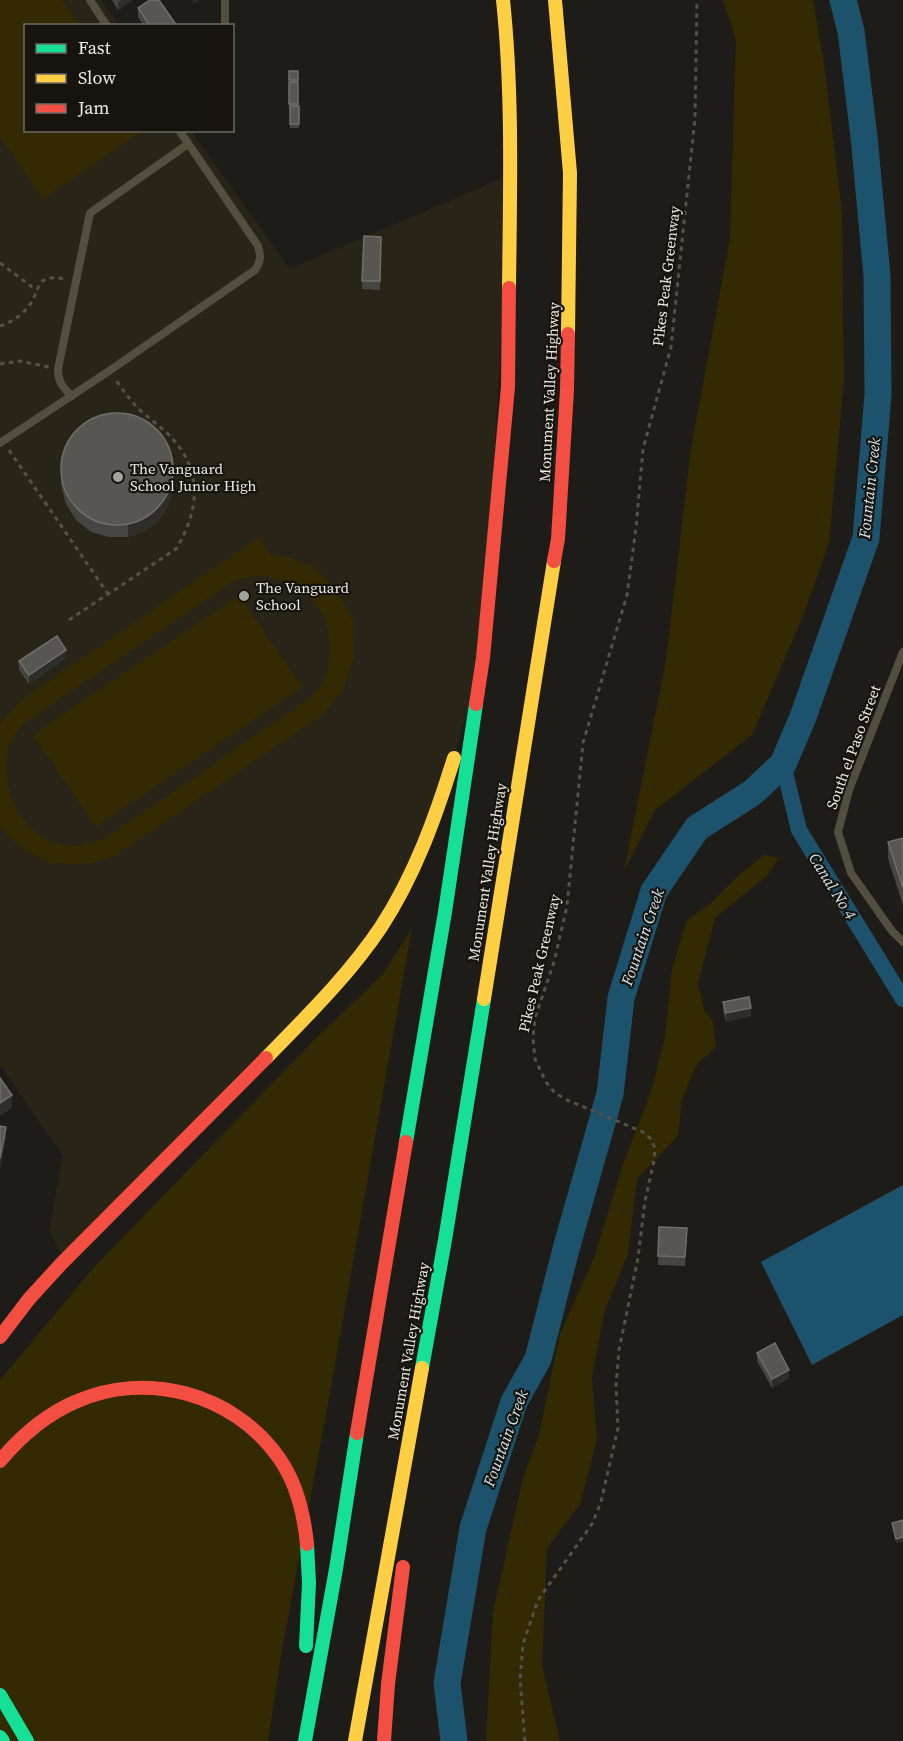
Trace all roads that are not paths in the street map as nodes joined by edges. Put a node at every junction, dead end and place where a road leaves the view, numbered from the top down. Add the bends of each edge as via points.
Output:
1 (90, 0) edge
2 (225, 0) edge
3 (502, 0) edge
4 (555, 0) edge
5 (106, 24) edge
6 (225, 24) edge
7 (180, 132) edge
8 (188, 144) junction
9 (72, 396) junction
10 (1, 442) edge
11 (903, 652) edge
12 (483, 658) junction
13 (903, 942) edge
14 (435, 1296) junction
15 (0, 1337) edge
16 (0, 1461) edge
17 (409, 1519) dead end
18 (404, 1555) dead end
19 (0, 1695) edge
20 (0, 1737) edge
21 (3, 1741) edge
22 (27, 1741) edge
23 (297, 1741) edge
24 (305, 1741) edge
25 (355, 1741) edge
26 (384, 1741) edge

1 - 5 lane
2 - 6 lane
3 - 12 highway via 510,175 508,387
4 - 14 highway, Monument Valley Highway via 570,173 567,390 558,539
7 - 8 lane
8 - 9 lane via 90,213 58,369 59,381
8 - 9 lane via 258,246 259,265
9 - 10 lane
11 - 13 lane, South el Paso Street via 849,790 838,832 851,873
12 - 15 highway via 444,791 410,875 367,948 231,1096 65,1259
12 - 24 highway via 445,912
14 - 17 highway
14 - 25 highway, Monument Valley Highway
16 - 23 highway via 44,1419 81,1399 131,1387 169,1389 203,1398 246,1422 281,1460 298,1496 310,1564
18 - 26 highway
19 - 22 highway
20 - 21 highway

